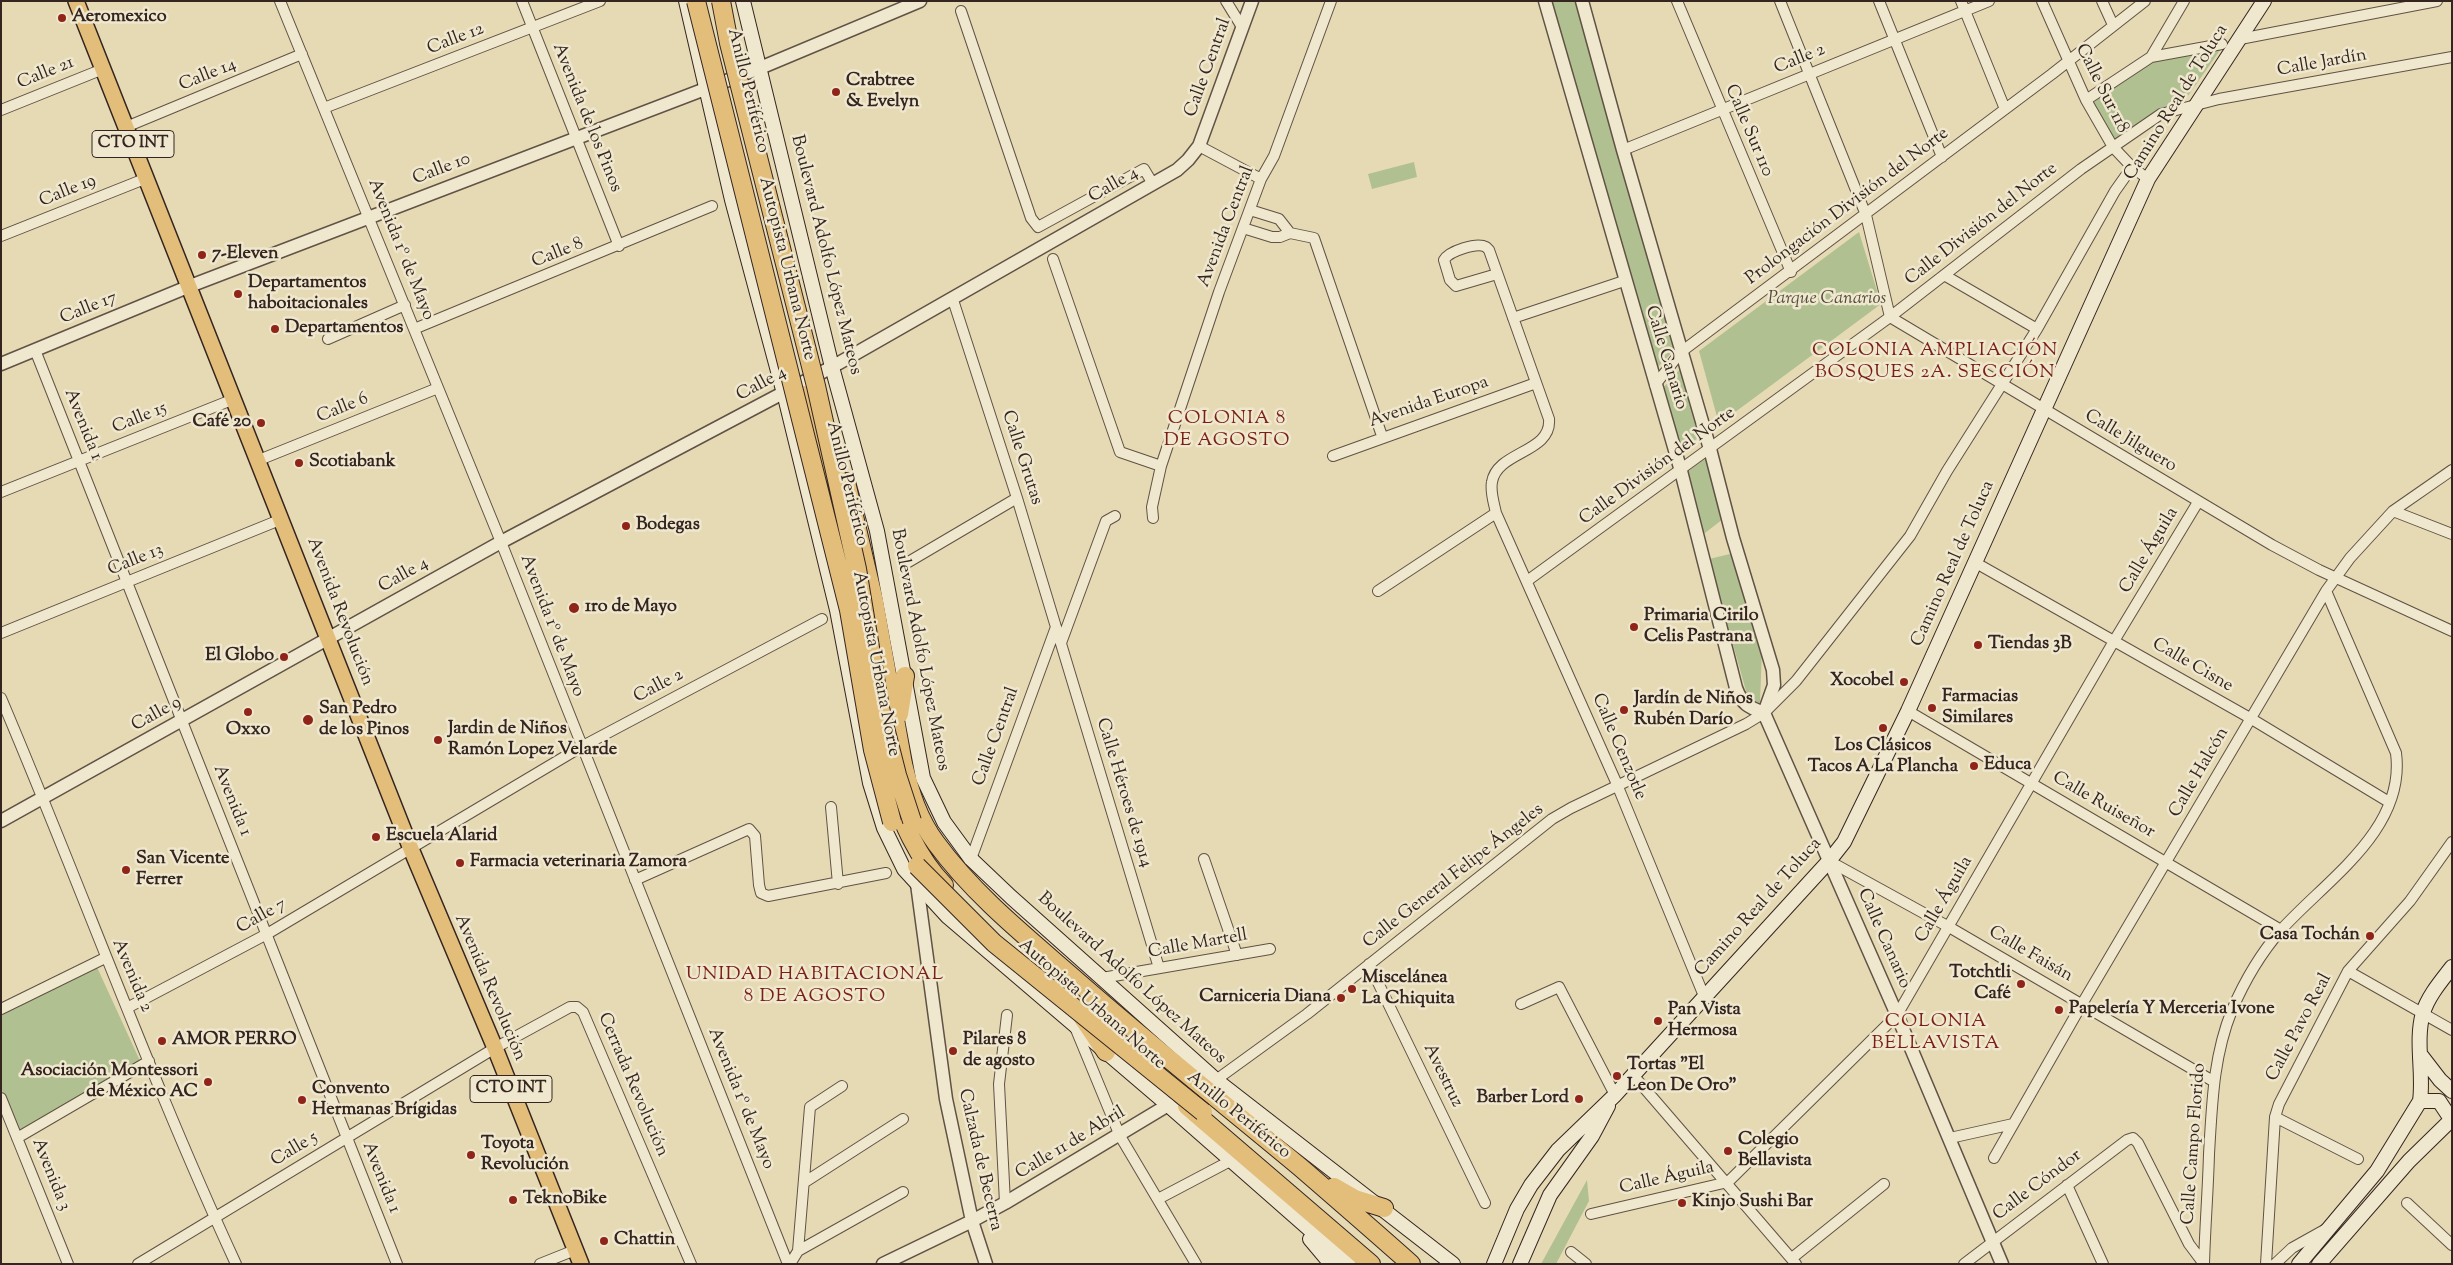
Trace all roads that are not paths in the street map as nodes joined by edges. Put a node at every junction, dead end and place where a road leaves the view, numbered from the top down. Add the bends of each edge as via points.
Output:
1 (76, 1) edge
2 (280, 1) edge
3 (522, 1) edge
4 (600, 1) edge
5 (686, 1) edge
6 (696, 1) edge
7 (703, 1) edge
8 (723, 1) edge
9 (743, 1) edge
10 (920, 1) edge
11 (1226, 1) edge
12 (1252, 1) edge
13 (1331, 1) edge
14 (1545, 1) edge
15 (1582, 1) edge
16 (1677, 1) edge
17 (1780, 1) edge
18 (1880, 1) edge
19 (1989, 1) edge
20 (2042, 1) edge
21 (2102, 1) edge
22 (2144, 1) edge
23 (2184, 1) edge
24 (2264, 1) edge
25 (2437, 1) edge
26 (1962, 6) edge
27 (961, 11) dead end
28 (2112, 24) junction
29 (1242, 27) junction
30 (532, 28) junction
31 (1894, 39) junction
32 (2240, 39) junction
33 (2222, 44) dead end
34 (302, 54) junction
35 (2150, 57) junction
36 (2452, 57) edge
37 (2067, 61) junction
38 (760, 68) junction
39 (103, 69) junction
40 (1809, 74) junction
41 (706, 87) junction
42 (2086, 100) junction
43 (2198, 104) junction
44 (324, 108) junction
45 (1721, 109) junction
46 (1, 110) edge
47 (2005, 110) junction
48 (126, 127) junction
49 (576, 137) junction
50 (1199, 146) junction
51 (2113, 147) junction
52 (1622, 150) junction
53 (1942, 157) junction
54 (2132, 167) junction
55 (146, 178) junction
56 (1261, 179) junction
57 (2148, 179) junction
58 (1153, 184) junction
59 (712, 206) dead end
60 (1250, 210) junction
61 (1866, 215) junction
62 (369, 217) junction
63 (1244, 228) junction
64 (1290, 232) junction
65 (1, 236) edge
66 (619, 246) junction
67 (1053, 259) dead end
68 (1791, 272) junction
69 (1497, 274) junction
70 (1944, 275) junction
71 (1624, 281) junction
72 (190, 286) junction
73 (953, 300) junction
74 (405, 305) junction
75 (1890, 317) junction
76 (1513, 318) junction
77 (2037, 329) junction
78 (414, 330) junction
79 (328, 339) dead end
80 (35, 350) junction
81 (1681, 352) junction
82 (1, 364) edge
83 (832, 367) junction
84 (1536, 383) junction
85 (1655, 385) junction
86 (2003, 386) junction
87 (438, 388) junction
88 (784, 393) junction
89 (234, 399) junction
90 (2043, 409) junction
91 (1382, 436) junction
92 (1710, 449) junction
93 (1333, 456) dead end
94 (259, 460) junction
95 (79, 461) junction
96 (1161, 466) junction
97 (2452, 470) edge
98 (1681, 472) junction
99 (1, 492) edge
100 (1017, 498) junction
101 (2198, 502) junction
102 (2393, 511) junction
103 (1496, 513) junction
104 (1115, 516) dead end
105 (1153, 518) dead end
106 (282, 519) junction
107 (2452, 534) edge
108 (501, 542) junction
109 (1976, 563) junction
110 (905, 564) dead end
111 (2335, 577) junction
112 (1527, 581) junction
113 (127, 582) junction
114 (1378, 591) dead end
115 (2326, 591) junction
116 (822, 620) dead end
117 (1056, 627) junction
118 (2452, 631) edge
119 (1, 633) edge
120 (329, 638) junction
121 (2114, 640) junction
122 (1061, 643) junction
123 (905, 676) junction
124 (1, 698) edge
125 (1908, 711) junction
126 (1764, 713) junction
127 (2250, 718) junction
128 (182, 721) junction
129 (896, 726) junction
130 (581, 747) junction
131 (2033, 784) junction
132 (1618, 787) junction
133 (44, 798) junction
134 (2389, 802) junction
135 (831, 807) dead end
136 (1, 821) edge
137 (2452, 842) edge
138 (411, 849) junction
139 (971, 859) junction
140 (1204, 859) dead end
141 (1829, 861) junction
142 (2167, 862) junction
143 (886, 873) dead end
144 (635, 880) junction
145 (838, 884) junction
146 (917, 884) junction
147 (1948, 927) junction
148 (2281, 930) junction
149 (267, 934) junction
150 (1270, 949) dead end
151 (1237, 955) junction
152 (105, 958) junction
153 (1369, 964) junction
154 (2452, 967) edge
155 (1159, 968) junction
156 (2348, 971) junction
157 (1102, 978) junction
158 (1704, 996) junction
159 (1521, 1004) dead end
160 (2082, 1004) junction
161 (127, 1008) junction
162 (1, 1009) edge
163 (2423, 1013) junction
164 (1006, 1015) dead end
165 (1897, 1015) junction
166 (1079, 1022) junction
167 (2452, 1030) edge
168 (495, 1048) junction
169 (1106, 1052) joint
170 (2420, 1054) junction
171 (149, 1061) junction
172 (1633, 1075) junction
173 (1216, 1080) junction
174 (2213, 1081) junction
175 (842, 1086) dead end
176 (2452, 1091) edge
177 (1614, 1096) junction
178 (1, 1098) edge
179 (2420, 1101) junction
180 (1168, 1105) junction
181 (2275, 1117) junction
182 (903, 1119) dead end
183 (2451, 1119) edge
184 (2013, 1124) junction
185 (1120, 1136) junction
186 (17, 1138) junction
187 (347, 1138) junction
188 (1950, 1138) junction
189 (1994, 1158) dead end
190 (2358, 1159) dead end
191 (1232, 1160) junction
192 (1300, 1167) junction
193 (804, 1182) junction
194 (1728, 1182) junction
195 (1884, 1184) dead end
196 (2067, 1184) junction
197 (903, 1192) dead end
198 (1158, 1199) junction
199 (1278, 1201) junction
200 (1005, 1203) junction
201 (1485, 1203) dead end
202 (2407, 1203) dead end
203 (1384, 1208) junction
204 (1590, 1214) dead end
205 (214, 1217) junction
206 (972, 1221) junction
207 (2331, 1226) junction
208 (1992, 1241) junction
209 (2452, 1245) edge
210 (798, 1251) junction
211 (1571, 1252) dead end
212 (578, 1257) edge
213 (1794, 1261) edge
214 (68, 1264) edge
215 (138, 1264) edge
216 (236, 1264) edge
217 (397, 1264) edge
218 (540, 1264) edge
219 (691, 1264) edge
220 (789, 1264) edge
221 (883, 1264) edge
222 (986, 1264) edge
223 (1196, 1264) edge
224 (1331, 1264) edge
225 (1349, 1264) edge
226 (1371, 1264) edge
227 (1379, 1264) edge
228 (1410, 1264) edge
229 (1454, 1264) edge
230 (1494, 1264) edge
231 (1520, 1264) edge
232 (1586, 1264) edge
233 (1964, 1264) edge
234 (2002, 1264) edge
235 (2103, 1264) edge
236 (2204, 1264) edge
237 (2266, 1264) edge
238 (2275, 1264) edge
239 (2299, 1264) edge
240 (2318, 1264) edge

1 - 39 main road, Avenida Revolución / CTO INT
2 - 34 street, Avenida 1º de Mayo
3 - 30 street, Avenida de los Pinos
4 - 30 street, Calle 12
5 - 41 main road
6 - 227 highway, Autopista Urbana Norte, bridge via 849,610 873,750 892,822 917,866 994,943 1264,1162
7 - 166 highway, Anillo Periférico via 854,602 881,762 904,825 936,877
8 - 129 highway, Anillo Periférico via 874,601
8 - 228 highway, Autopista Urbana Norte, bridge via 736,70 816,386 858,569 880,708 912,821 939,863 1010,935 1161,1066 1310,1188
9 - 38 main road, Boulevard Adolfo López Mateos
10 - 38 street, Calle 10
11 - 29 street
12 - 29 street, Calle Central
13 - 56 street, Avenida Central via 1274,156
14 - 71 street, Calle Canario
15 - 52 street, Calle Canario
16 - 45 street, Calle Sur 110
17 - 40 street
18 - 31 street
19 - 26 street, Calle 2
20 - 37 street, Calle Sur 118
21 - 28 street
22 - 28 street, Prolongación División del Norte
23 - 35 street
24 - 32 main road, Camino Real de Toluca
25 - 32 street
26 - 31 street, Calle 2
26 - 47 street
27 - 58 street via 1031,218 1038,227 1144,169
28 - 37 street, Prolongación División del Norte
29 - 50 street, Calle Central
30 - 44 street, Calle 12
30 - 49 street, Avenida de los Pinos
31 - 40 street, Calle 2
31 - 53 street
32 - 43 main road, Camino Real de Toluca
33 - 35 street
34 - 44 street, Avenida 1º de Mayo
34 - 48 street, Calle 14
35 - 42 street
36 - 43 street, Calle Jardín
37 - 42 street, Calle Sur 118
37 - 47 street, Prolongación División del Norte
38 - 41 street, Calle 10
38 - 83 main road, Boulevard Adolfo López Mateos
39 - 46 street, Calle 21
39 - 48 main road, Avenida Revolución / CTO INT
40 - 45 street, Calle 2
40 - 61 street
41 - 49 street, Calle 10
41 - 88 main road via 732,200
42 - 51 street, Calle Sur 118
43 - 51 street, Calle División del Norte via 2162,114
43 - 57 main road, Camino Real de Toluca
44 - 62 street, Avenida 1º de Mayo
45 - 52 street, Calle 2
45 - 68 street, Calle Sur 110
47 - 53 street, Prolongación División del Norte
48 - 55 main road, Avenida Revolución / CTO INT
49 - 62 street, Calle 10
49 - 66 street, Avenida de los Pinos
50 - 56 street
50 - 58 street, Calle 4 via 1177,170
51 - 54 street, Calle Sur 118
51 - 70 street, Calle División del Norte
52 - 81 street, Calle Canario
53 - 61 street, Prolongación División del Norte
54 - 57 street, Calle Sur 118
54 - 77 street, Calle General Felipe Ángeles via 2115,190
55 - 65 street, Calle 19
55 - 72 main road, Avenida Revolución / CTO INT
56 - 60 street, Avenida Central
57 - 90 main road, Camino Real de Toluca
58 - 73 street, Calle 4
59 - 66 street, Calle 8
60 - 63 street, Avenida Central
60 - 64 street via 1279,219
61 - 68 street, Prolongación División del Norte
61 - 75 street
62 - 72 street, Calle 10
62 - 74 street, Avenida 1º de Mayo
63 - 64 street via 1272,237
63 - 96 street, Avenida Central via 1219,292
64 - 91 street via 1314,238
66 - 78 street, Calle 8
67 - 96 street via 1120,452
68 - 81 street, Prolongación División del Norte
69 - 69 street via 1483,245 1450,254 1444,260 1450,280 1456,286
69 - 76 street
70 - 75 street, Calle División del Norte
70 - 77 street
71 - 76 street
71 - 85 street, Calle Canario
72 - 80 street, Calle 17
72 - 89 main road, Avenida Revolución / CTO INT
73 - 83 street, Calle 4
73 - 100 street, Calle Grutas
74 - 78 street, Avenida 1º de Mayo
74 - 79 street
75 - 86 street, Calle Jilguero
75 - 92 street, Calle División del Norte
76 - 84 street
77 - 86 street, Calle General Felipe Ángeles
78 - 87 street, Avenida 1º de Mayo
80 - 82 street, Calle 17
80 - 95 street, Avenida 1
81 - 85 street, Prolongación División del Norte
81 - 92 street, Calle Canario
83 - 88 street, Calle 4
83 - 123 main road, Boulevard Adolfo López Mateos via 877,531
84 - 91 street, Avenida Europa
84 - 103 street, Calle Cenzotle via 1550,429 1544,438 1494,475 1492,491
85 - 98 street, Calle Canario
86 - 90 street, Calle Jilguero
86 - 126 street, Calle General Felipe Ángeles via 1910,536 1796,682
87 - 94 street, Calle 6
87 - 108 street, Avenida 1º de Mayo
88 - 108 street, Calle 4
88 - 146 main road via 837,610 870,783 884,828 904,870
89 - 94 main road, Avenida Revolución / CTO INT
89 - 95 street, Calle 15
90 - 101 street, Calle Jilguero
90 - 109 main road, Camino Real de Toluca
91 - 93 street, Avenida Europa
92 - 98 street, Calle División del Norte
92 - 126 street, Calle Canario via 1773,670 1774,685
94 - 106 main road, Avenida Revolución / CTO INT
95 - 99 street, Calle 15
95 - 113 street, Avenida 1
96 - 105 street, Avenida Central via 1152,507
97 - 102 street, Calle Halcón
98 - 112 street, Calle División del Norte
98 - 126 street, Calle Canario via 1740,700 1747,707
100 - 110 street
100 - 117 street, Calle Grutas
101 - 111 street, Calle Jilguero
101 - 121 street, Calle Águila
102 - 107 street
102 - 111 street, Calle Halcón
103 - 112 street, Calle Cenzotle
103 - 114 street
104 - 122 street via 1106,520
106 - 113 street, Calle 13
106 - 120 main road, Avenida Revolución / CTO INT
108 - 120 street, Calle 4
108 - 130 street, Avenida 1º de Mayo
109 - 121 street, Calle Cisne
109 - 125 main road, Camino Real de Toluca
111 - 115 street, Calle Halcón
111 - 118 street, Calle Jilguero
112 - 132 street, Calle Cenzotle
113 - 119 street, Calle 13
113 - 128 street, Avenida 1
115 - 127 street, Calle Halcón
115 - 134 street, Calle Campo Florido via 2396,753 2398,767
116 - 130 street, Calle 2
117 - 122 street, Calle Héroes de 1914
117 - 139 street, Calle Central
120 - 128 street, Calle 9
120 - 138 main road, Avenida Revolución / CTO INT
121 - 127 street, Calle Cisne
121 - 131 street, Calle Águila
122 - 155 street, Calle Héroes de 1914
123 - 129 highway
123 - 139 main road, Boulevard Adolfo López Mateos via 923,778 944,822
124 - 133 street, Avenida 2
125 - 131 street, Calle Ruiseñor
125 - 141 main road, Camino Real de Toluca via 1852,827
126 - 132 street, Calle General Felipe Ángeles
126 - 141 street, Calle Canario
127 - 134 street, Calle Cisne
127 - 142 street, Calle Halcón
128 - 133 street, Calle 9
128 - 149 street, Avenida 1
129 - 192 highway, Anillo Periférico via 910,790 920,817 952,864 987,902 1128,1026
130 - 138 street, Calle 2
130 - 144 street, Avenida 1º de Mayo
131 - 142 street, Calle Ruiseñor
131 - 147 street, Calle Águila
132 - 153 street, Calle General Felipe Ángeles via 1570,808 1532,834
132 - 158 street, Calle Cenzotle
133 - 136 street, Calle 9
133 - 152 street, Avenida 2
134 - 148 street, Calle Campo Florido via 2369,840 2353,861
135 - 145 street
137 - 156 street, Calle Pavo Real via 2410,901
138 - 149 street, Calle 7
138 - 168 main road, Avenida Revolución / CTO INT
139 - 157 main road, Boulevard Adolfo López Mateos
140 - 151 street
141 - 147 street, Calle Faisán
141 - 158 main road, Camino Real de Toluca
141 - 165 street, Calle Canario
142 - 148 street, Calle Ruiseñor
142 - 160 street, Calle Halcón
143 - 145 street
144 - 145 street via 749,829 755,836 761,893 768,896
144 - 220 street, Avenida 1º de Mayo
146 - 166 main road via 948,917
146 - 206 street, Calzada de Becerra via 946,1099
147 - 160 street, Calle Faisán
147 - 165 street, Calle Águila
148 - 174 street, Calle Campo Florido via 2260,957 2232,1011
149 - 161 street, Calle 7
149 - 187 street, Avenida 1
150 - 151 street, Calle Martell
151 - 155 street, Calle Martell
152 - 161 street, Avenida 2
152 - 162 street
153 - 173 street, Calle General Felipe Ángeles
153 - 201 street, Avestruz
154 - 163 main road
155 - 157 street, Calle Martell
156 - 163 street
156 - 181 street, Calle Pavo Real via 2286,1088
157 - 173 main road, Boulevard Adolfo López Mateos
158 - 172 main road, Camino Real de Toluca
159 - 177 street via 1559,987
160 - 174 street, Calle Faisán
160 - 184 street, Calle Halcón
161 - 171 street, Avenida 2
163 - 167 street
163 - 170 main road
164 - 200 street via 999,1084
165 - 188 street, Calle Canario
165 - 194 street, Calle Águila
166 - 169 highway
166 - 185 street
166 - 226 highway, Anillo Periférico
168 - 187 street, Calle 5
168 - 212 main road, Avenida Revolución / CTO INT
168 - 219 street, Cerrada Revolución via 570,1007 577,1007 582,1012
169 - 180 main road
170 - 176 main road
170 - 179 main road
171 - 186 street
171 - 205 street, Avenida 2
172 - 177 main road, Camino Real de Toluca
172 - 194 street
173 - 203 main road, Boulevard Adolfo López Mateos
174 - 236 street, Calle Campo Florido
175 - 193 street via 810,1107
177 - 230 main road, Camino Real de Toluca via 1558,1150 1531,1185 1502,1238
177 - 231 main road, Camino Real de Toluca via 1592,1136 1550,1195
178 - 186 street, Avenida 3
179 - 183 main road via 2439,1101
179 - 207 main road via 2377,1171
180 - 185 street, Calle 11 de Abril
180 - 191 main road
181 - 190 street
181 - 237 street, Calle Pavo Real
182 - 193 street
183 - 240 main road
184 - 188 street
184 - 189 street, Calle Halcón
185 - 198 street
185 - 200 street, Calle 11 de Abril
186 - 214 street, Avenida 3
187 - 205 street, Calle 5
187 - 217 street, Avenida 1
188 - 208 street, Calle Canario
191 - 198 street
191 - 199 main road
192 - 203 highway via 1356,1199
192 - 228 highway, Anillo Periférico
193 - 210 street
194 - 204 street, Calle Águila
194 - 213 street
195 - 213 street
196 - 208 street, Calle Cóndor
196 - 235 street
196 - 236 street, Calle Cóndor via 2133,1138
197 - 210 street
198 - 223 street
199 - 224 main road
199 - 225 main road
200 - 206 street, Calle 11 de Abril
202 - 209 street
203 - 229 main road, Boulevard Adolfo López Mateos
205 - 215 street, Calle 5
205 - 216 street, Avenida 2
206 - 221 street, Calle 11 de Abril
206 - 222 street, Calzada de Becerra
207 - 238 street via 2292,1248
207 - 239 main road
208 - 233 street, Calle Cóndor
208 - 234 street, Calle Canario
210 - 220 street
211 - 232 street
212 - 218 street

